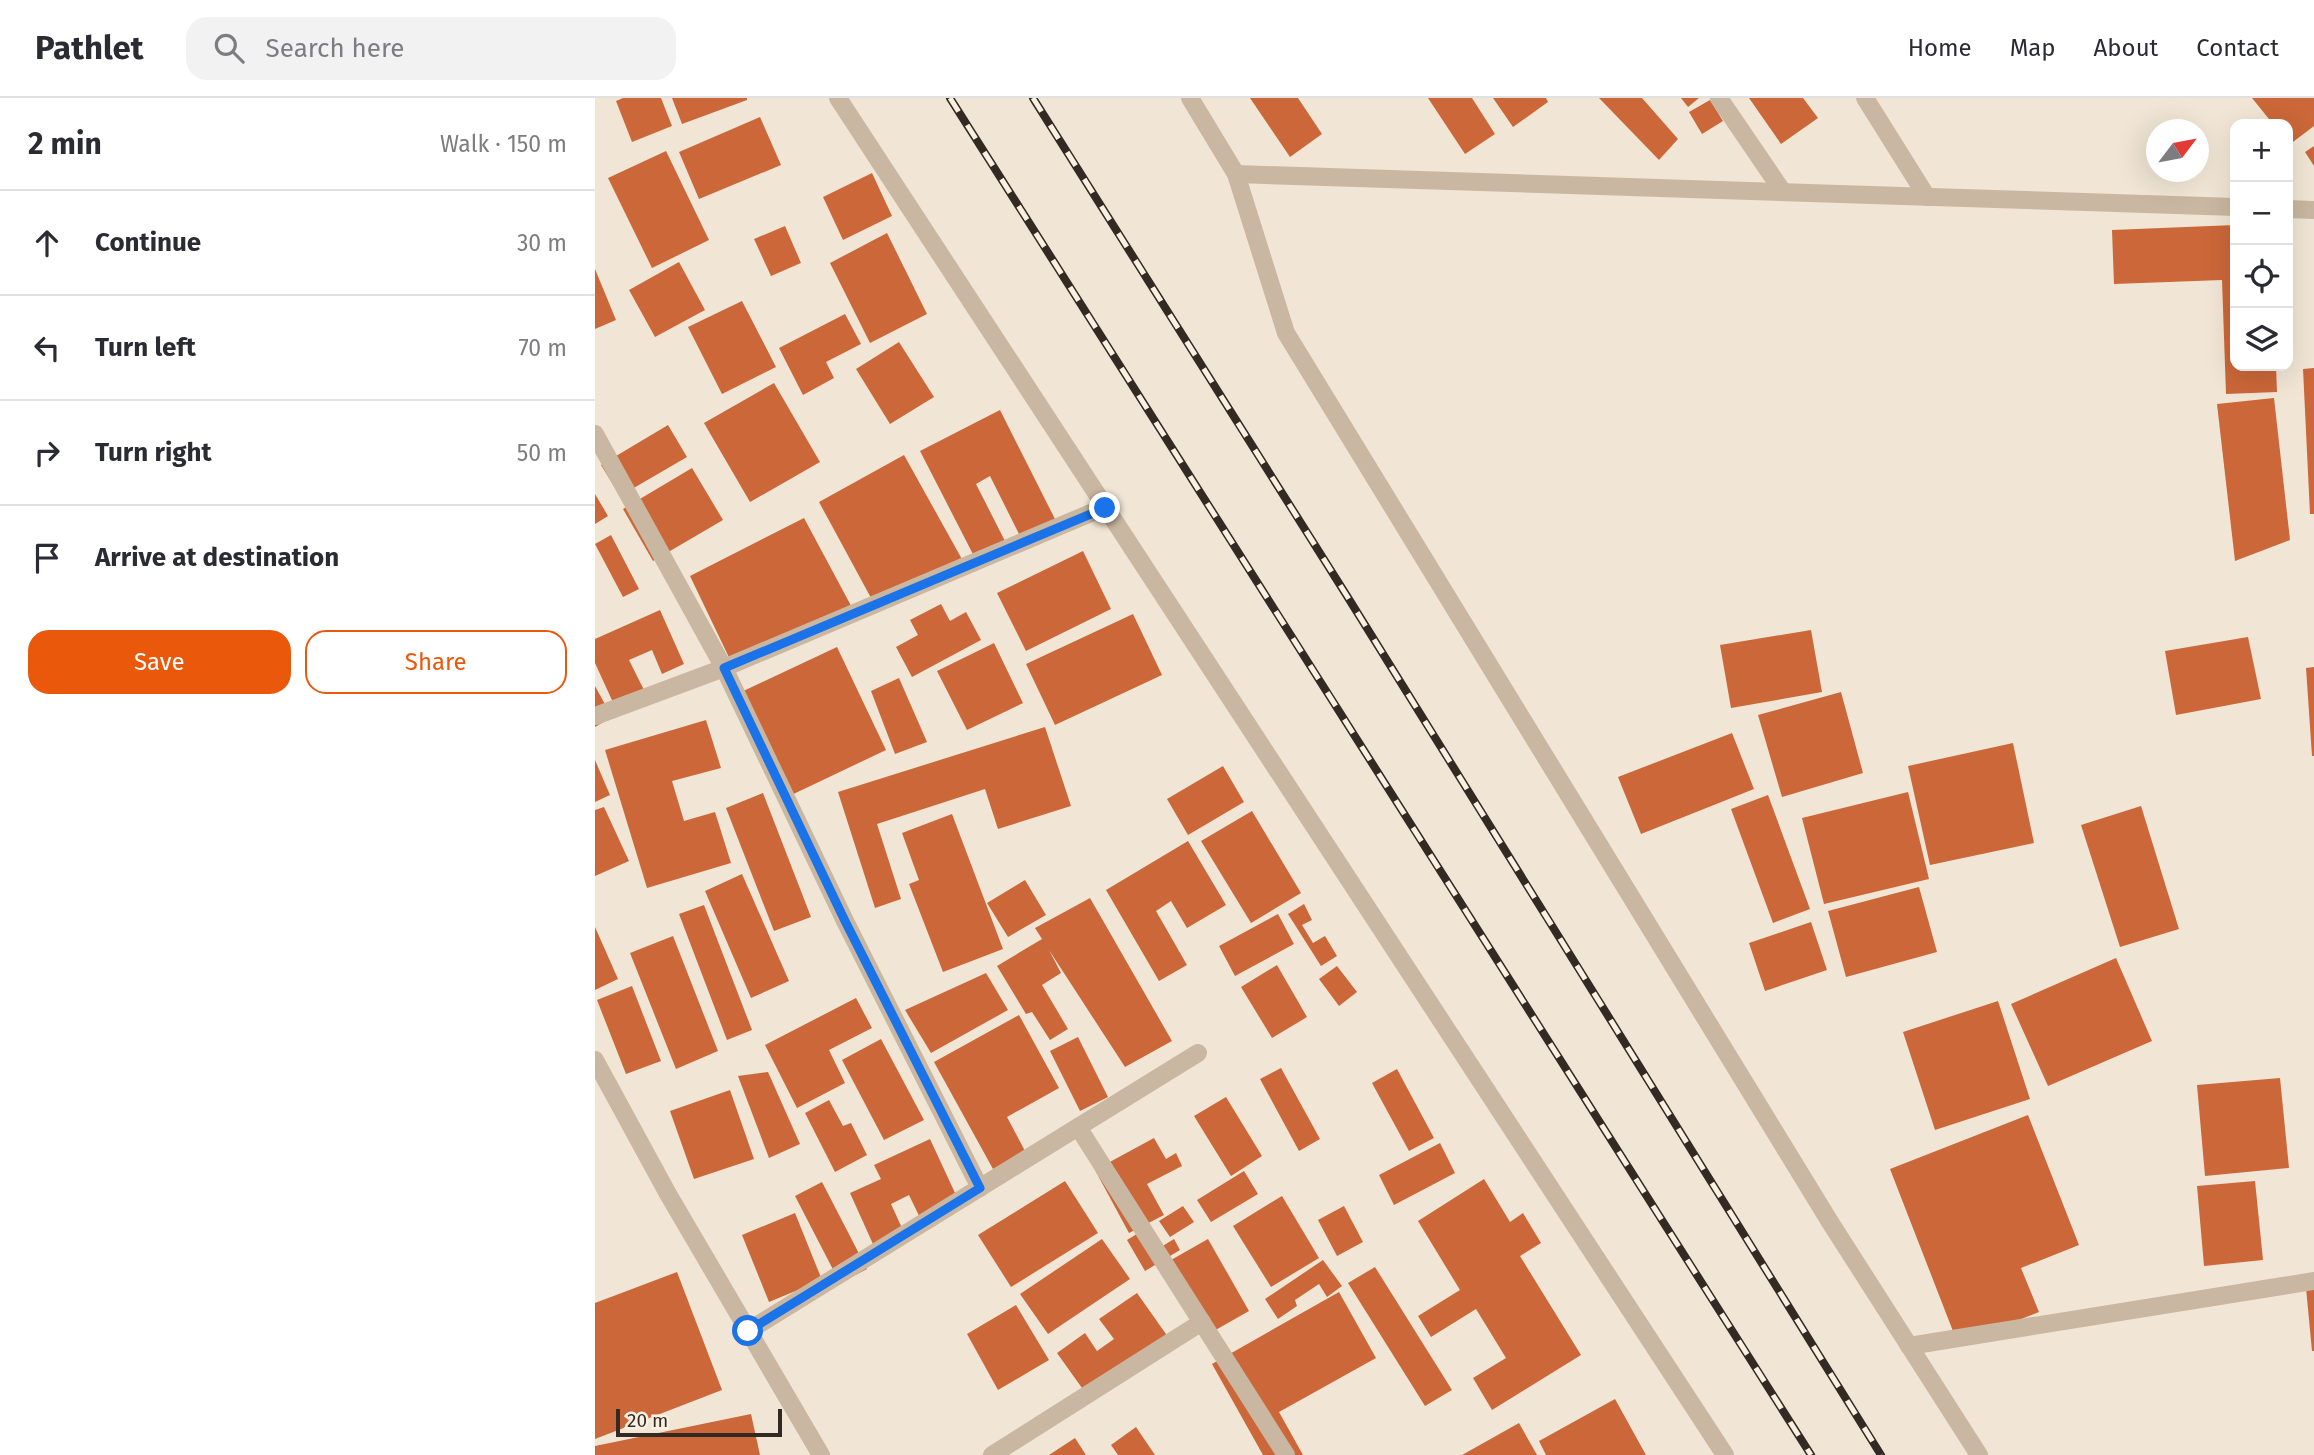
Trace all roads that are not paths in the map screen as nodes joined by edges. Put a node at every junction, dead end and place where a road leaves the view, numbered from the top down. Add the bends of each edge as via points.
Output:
1 (838, 98) edge
2 (1190, 98) edge
3 (1719, 98) edge
4 (1865, 98) edge
5 (1236, 174) junction
6 (1783, 192) junction
7 (1927, 197) junction
8 (2230, 207) edge
9 (2293, 209) edge
10 (2314, 210) edge
11 (595, 434) edge
12 (1105, 508) junction
13 (724, 668) junction
14 (595, 716) edge
15 (1198, 1053) dead end
16 (595, 1059) edge
17 (1078, 1127) junction
18 (980, 1188) junction
19 (2314, 1281) edge
20 (1202, 1322) junction
21 (748, 1331) junction
22 (1909, 1346) junction
23 (821, 1455) edge
24 (992, 1455) edge
25 (1286, 1455) edge
26 (1725, 1455) edge
27 (1979, 1455) edge

1 - 12 street
2 - 5 street
3 - 6 street
4 - 7 street
5 - 6 street
5 - 22 street via 1286,333
6 - 7 street
7 - 8 street
9 - 10 street
11 - 13 street
12 - 13 street
12 - 26 street
13 - 14 street
13 - 18 street
15 - 17 street
16 - 21 street
17 - 18 street
17 - 20 street
18 - 21 street
19 - 22 street
20 - 24 street
20 - 25 street
21 - 23 street
22 - 27 street

